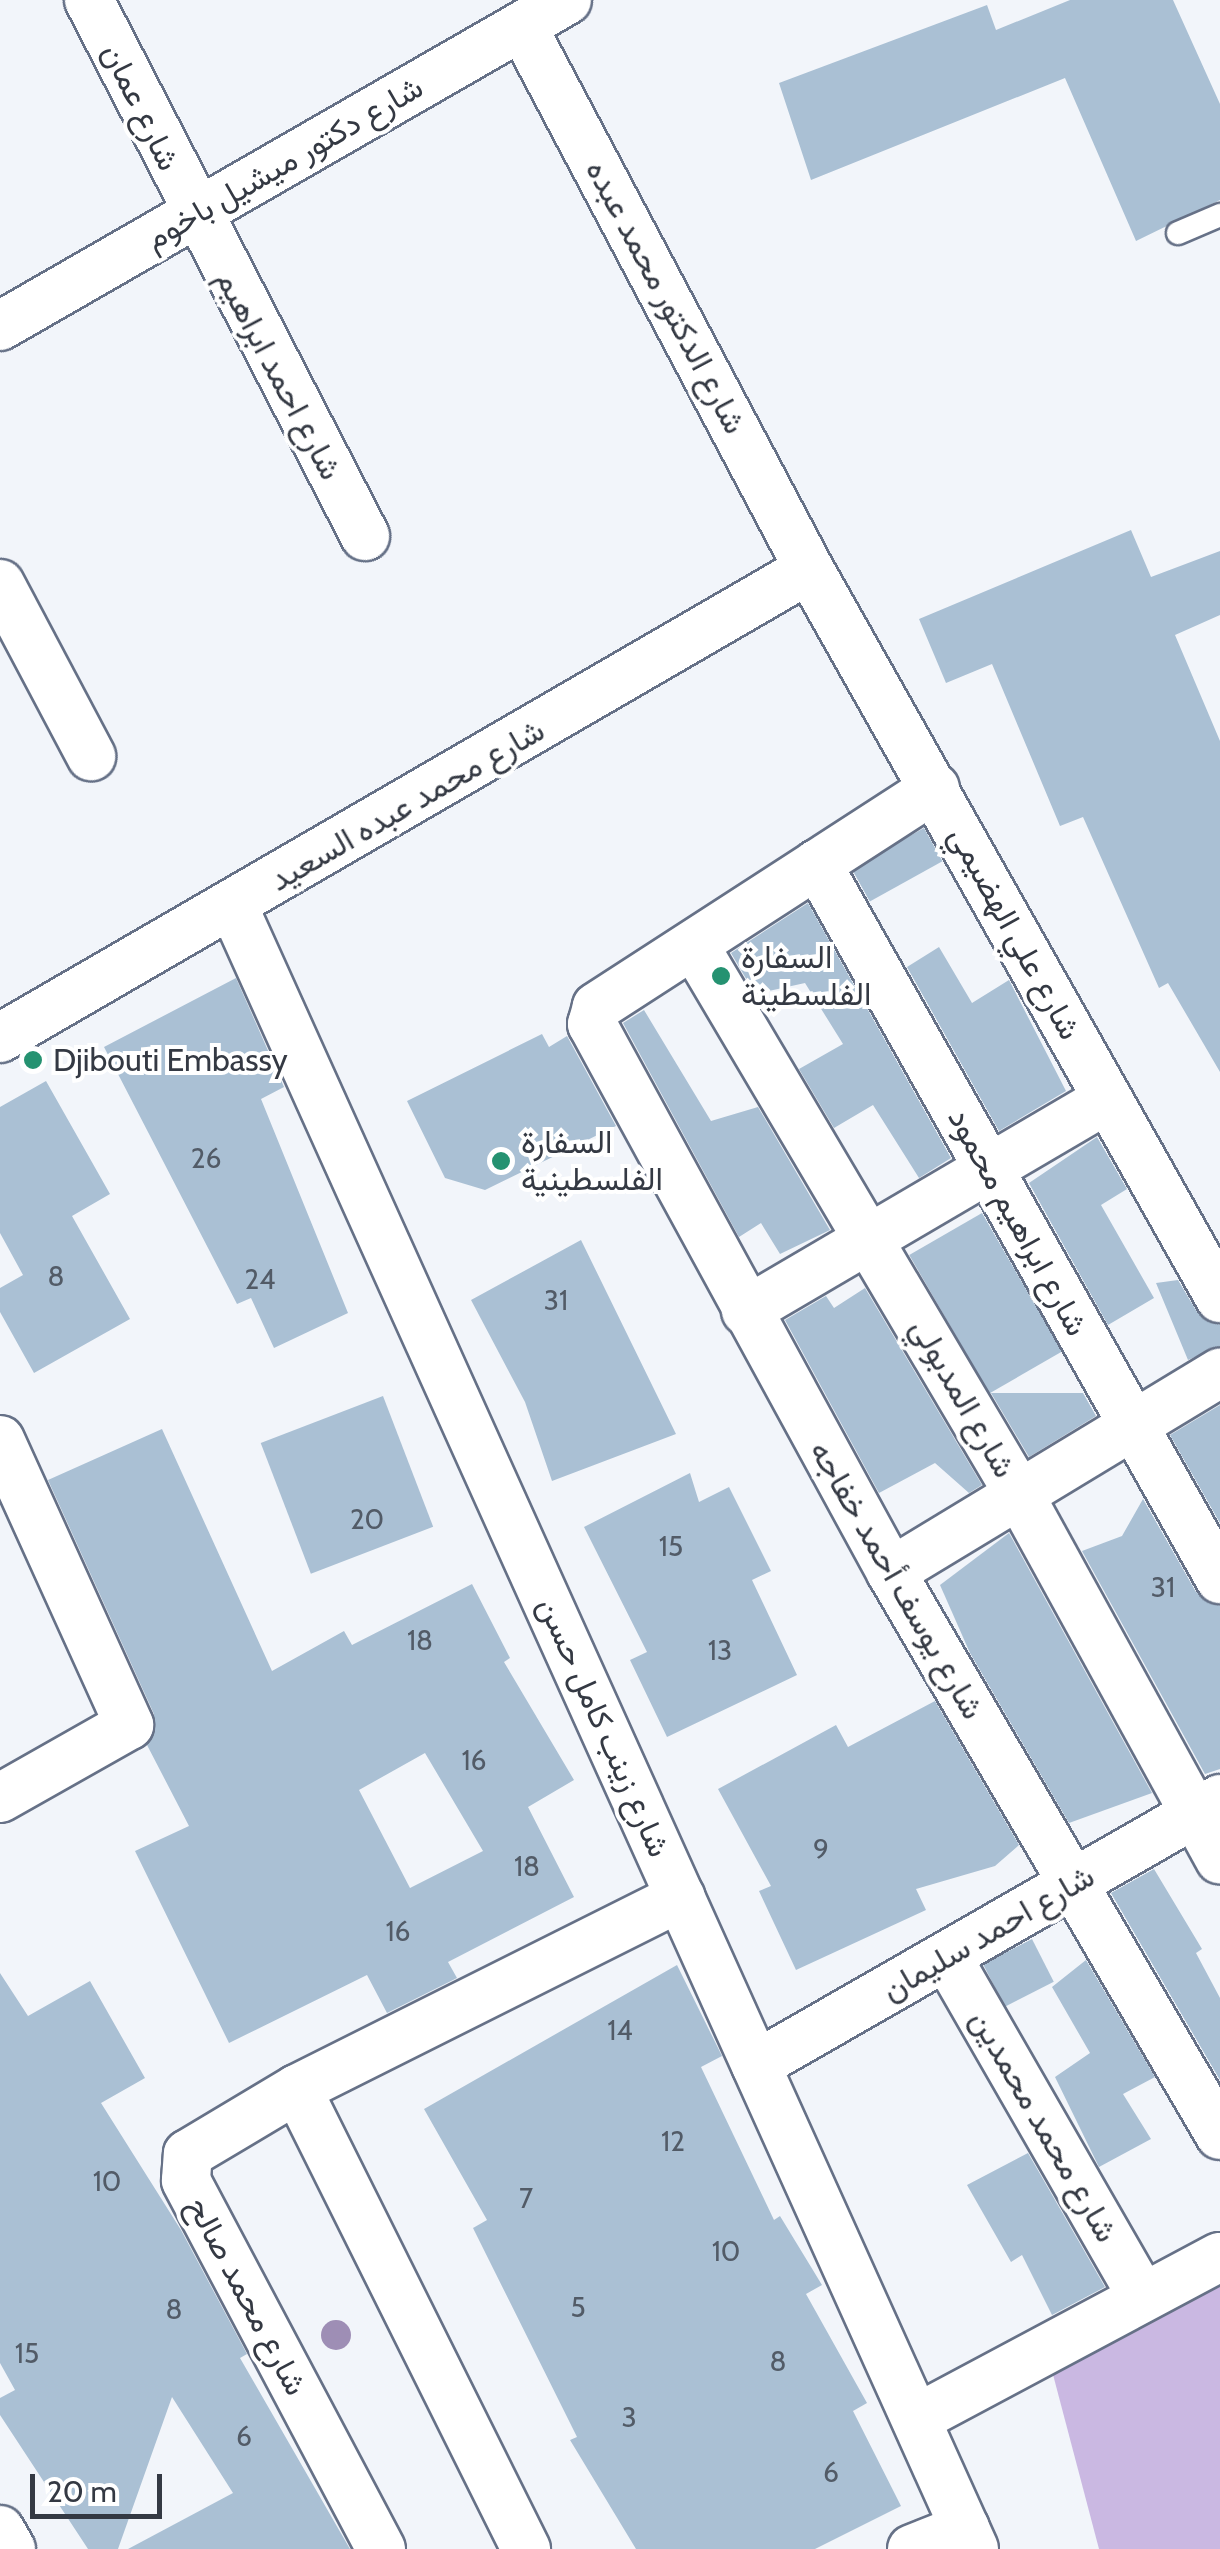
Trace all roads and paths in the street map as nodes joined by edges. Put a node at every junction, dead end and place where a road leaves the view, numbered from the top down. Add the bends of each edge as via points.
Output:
1 (89, 0) edge
2 (567, 0) edge
3 (522, 26) junction
4 (193, 214) junction
5 (1220, 215) edge
6 (1178, 233) dead end
7 (0, 326) edge
8 (365, 536) dead end
9 (809, 569) junction
10 (0, 584) edge
11 (91, 756) dead end
12 (935, 788) junction
13 (817, 864) junction
14 (233, 906) junction
15 (694, 945) junction
16 (1, 1036) edge
17 (1107, 1099) junction
18 (988, 1167) junction
19 (869, 1238) junction
20 (1220, 1298) edge
21 (746, 1311) junction
22 (1220, 1373) edge
23 (1132, 1426) junction
24 (0, 1440) edge
25 (1020, 1494) junction
26 (891, 1572) junction
27 (1220, 1578) edge
28 (3, 1788) edge
29 (1208, 1807) edge
30 (1220, 1859) edge
31 (1073, 1884) junction
32 (681, 1896) junction
33 (947, 1957) junction
34 (756, 2065) junction
35 (297, 2089) junction
36 (1220, 2135) edge
37 (1220, 2257) edge
38 (1142, 2296) junction
39 (916, 2419) junction
40 (0, 2530) edge
41 (969, 2538) edge
42 (11, 2549) edge
43 (381, 2549) edge
44 (526, 2549) edge
45 (912, 2549) edge

1 - 4 street, شارع عمان
2 - 3 street, شارع دكتور ميشيل باخوم
3 - 4 street, شارع دكتور ميشيل باخوم
3 - 9 street, شارع الدكتور محمد عبده
4 - 7 street, شارع دكتور ميشيل باخوم
4 - 8 street, شارع احمد ابراهيم
5 - 6 lane
9 - 12 street, شارع علي الهضيمي
9 - 14 street, شارع محمد عبده السعيد
10 - 11 street
12 - 13 street
12 - 17 street, شارع علي الهضيمي
13 - 15 street
13 - 18 street, شارع ابراهيم محمود
14 - 16 street, شارع محمد عبده السعيد
14 - 32 street, شارع زينب كامل حسن
15 - 19 street, شارع المدبولي
15 - 21 street, شارع يوسف أحمد خفاجه via 593,1016 596,1035
17 - 18 street
17 - 20 street, شارع علي الهضيمي
18 - 19 street
18 - 23 street, شارع ابراهيم محمود
19 - 21 street
19 - 25 street, شارع المدبولي
21 - 26 street, شارع يوسف أحمد خفاجه
22 - 23 street
23 - 25 street
23 - 27 street, شارع ابراهيم محمود
24 - 28 street via 129,1725
25 - 26 street
25 - 29 street, شارع المدبولي
26 - 31 street, شارع يوسف أحمد خفاجه
29 - 30 street, شارع المدبولي
29 - 31 street, شارع احمد سليمان
31 - 33 street, شارع احمد سليمان
31 - 36 street, شارع يوسف أحمد خفاجه
32 - 34 street, شارع زينب كامل حسن
32 - 35 street, شارع محمد صالح
33 - 34 street, شارع احمد سليمان
33 - 38 street, شارع محمد محمدين
34 - 39 street, شارع زينب كامل حسن
35 - 43 street, شارع محمد صالح via 197,2143 186,2180
35 - 44 street
37 - 38 street
38 - 39 street
39 - 41 street, شارع زينب كامل حسن
40 - 42 street
41 - 45 street

